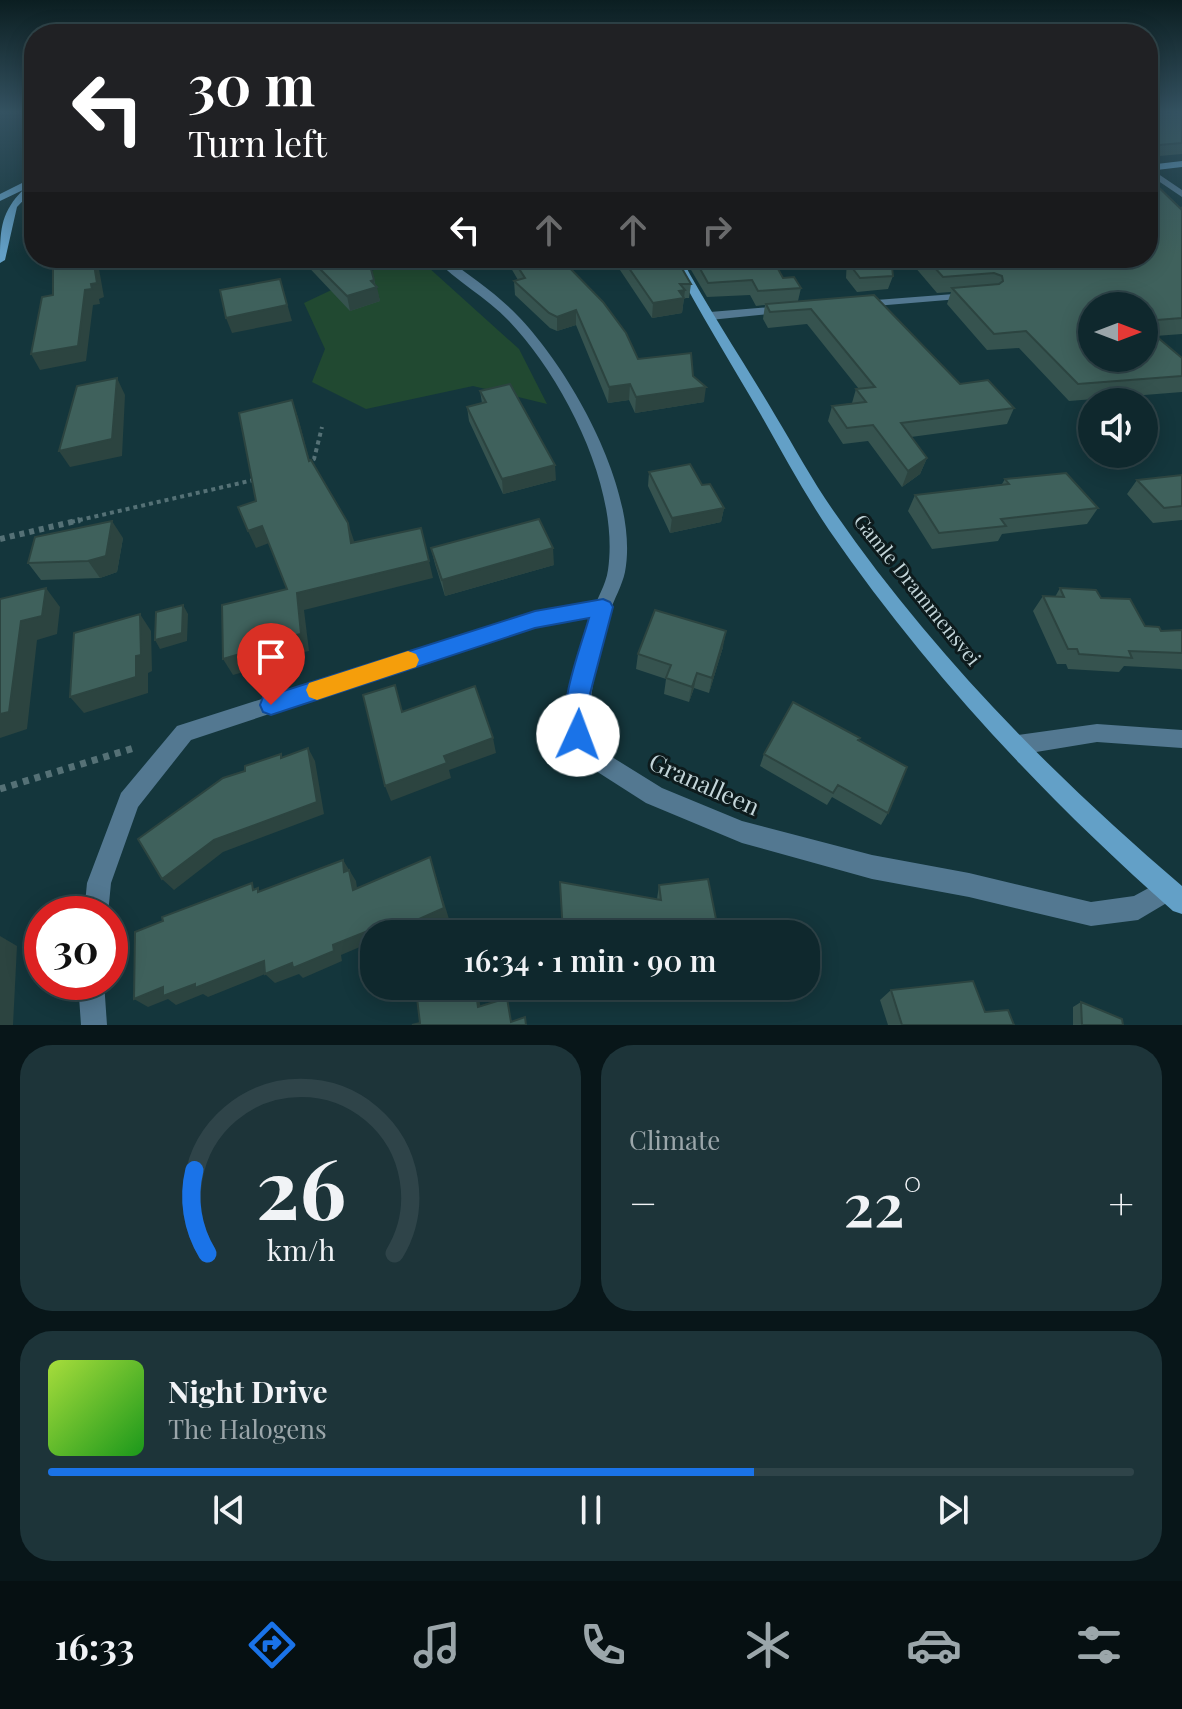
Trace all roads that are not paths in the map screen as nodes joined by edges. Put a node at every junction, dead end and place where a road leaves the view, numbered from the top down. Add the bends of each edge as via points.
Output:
1 (1182, 164) edge
2 (1158, 168) edge
3 (1158, 176) edge
4 (24, 186) edge
5 (1158, 186) edge
6 (24, 193) edge
7 (1182, 194) edge
8 (0, 198) edge
9 (3, 227) edge
10 (0, 260) edge
11 (451, 268) edge
12 (682, 268) edge
13 (988, 295) edge
14 (848, 305) edge
15 (802, 309) edge
16 (710, 316) junction
17 (603, 607) junction
18 (1182, 739) edge
19 (1018, 745) junction
20 (98, 896) edge
21 (1174, 896) edge
22 (92, 1000) edge
23 (94, 1025) edge

1 - 2 main road
3 - 7 street
4 - 8 main road
5 - 7 street
6 - 9 main road
9 - 10 main road
11 - 17 street, Granalleen via 514,320 553,370 590,439 612,499 618,539 616,572
12 - 16 main road, Gamle Drammensvei
13 - 14 street
15 - 16 street
16 - 19 main road, Gamle Drammensvei via 842,537 923,640
17 - 20 street via 535,619 184,733 129,801
17 - 21 street, Granalleen via 579,694 578,735 604,764 654,796 757,836 872,867 1091,914 1138,908
18 - 19 street via 1097,733
19 - 21 main road, Gamle Drammensvei
22 - 23 street

